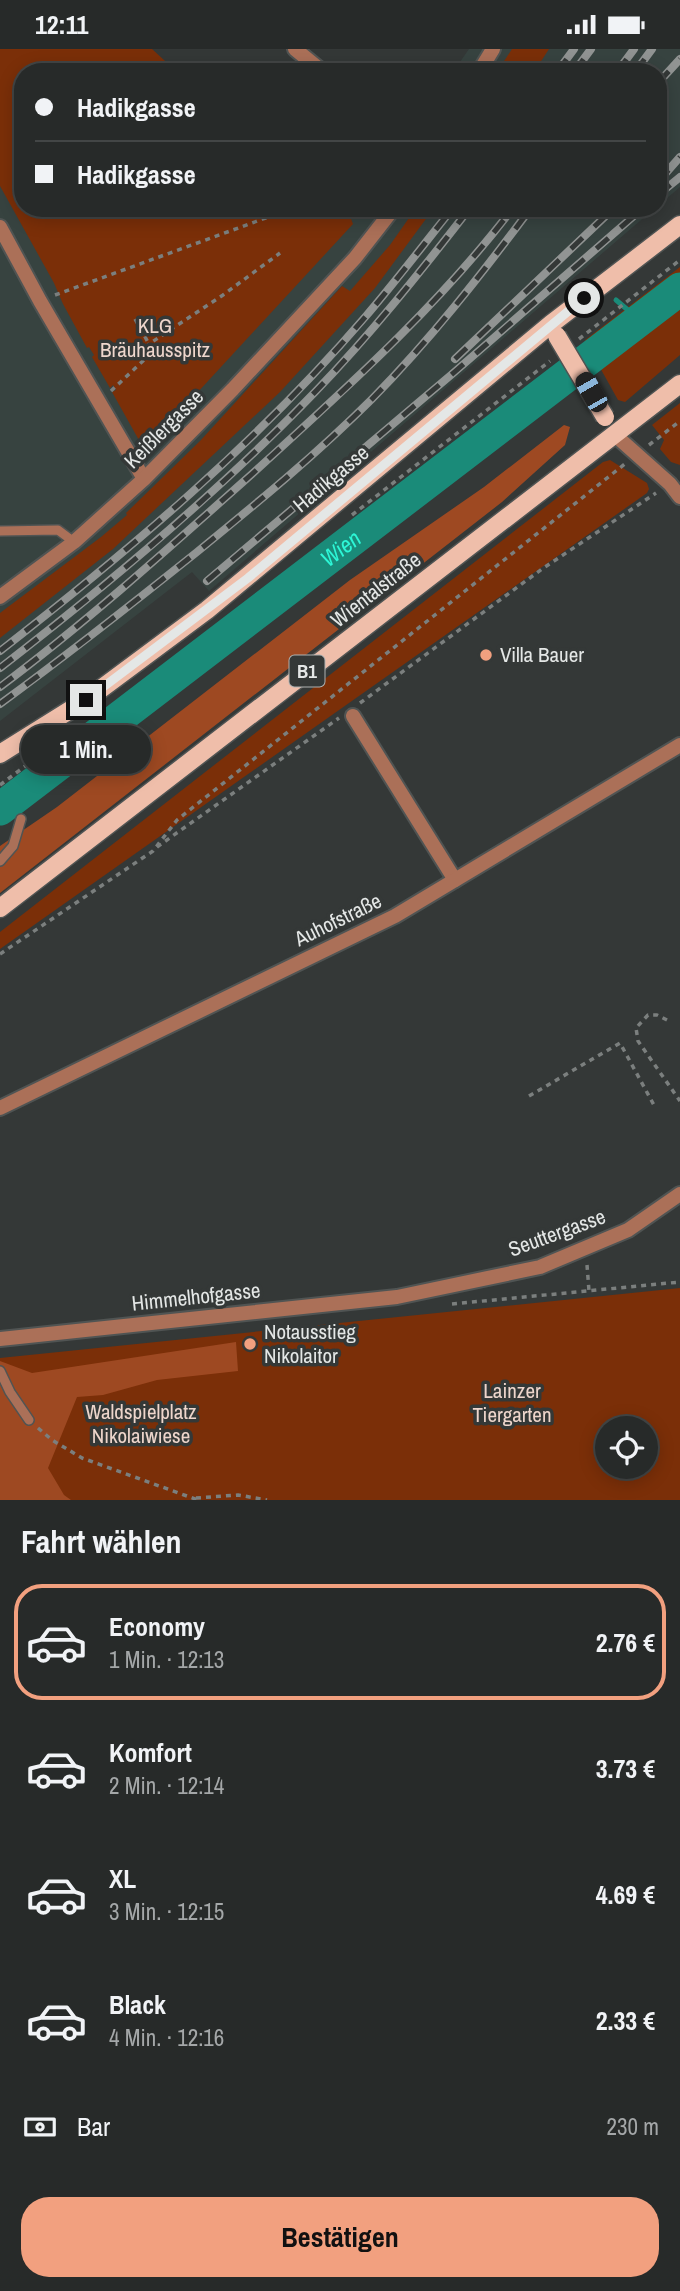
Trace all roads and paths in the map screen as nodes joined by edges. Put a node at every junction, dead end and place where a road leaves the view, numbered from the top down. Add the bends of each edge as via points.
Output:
1 (269, 217) edge
2 (387, 217) edge
3 (680, 225) edge
4 (0, 227) edge
5 (280, 253) dead end
6 (680, 260) edge
7 (40, 301) junction
8 (618, 308) dead end
9 (135, 319) dead end
10 (554, 330) junction
11 (149, 344) junction
12 (680, 384) edge
13 (99, 401) junction
14 (680, 421) edge
15 (615, 435) junction
16 (638, 454) junction
17 (144, 479) junction
18 (670, 484) junction
19 (680, 497) edge
20 (0, 531) edge
21 (74, 543) junction
22 (0, 597) edge
23 (354, 710) junction
24 (680, 745) edge
25 (0, 754) edge
26 (21, 819) dead end
27 (153, 851) junction
28 (0, 861) edge
29 (455, 880) junction
30 (0, 908) edge
31 (0, 954) edge
32 (667, 1020) dead end
33 (528, 1096) dead end
34 (680, 1101) edge
35 (655, 1107) dead end
36 (0, 1108) edge
37 (680, 1194) edge
38 (585, 1248) junction
39 (680, 1282) edge
40 (589, 1291) junction
41 (397, 1297) joint
42 (439, 1305) dead end
43 (0, 1339) edge
44 (0, 1371) edge
45 (29, 1420) joint
46 (196, 1499) edge
47 (267, 1500) edge

1 - 7 path
2 - 17 street, Keißlergasse via 355,258
3 - 10 main road, Hadikgasse
4 - 7 street
5 - 11 path
6 - 8 path
7 - 13 street
9 - 11 path
10 - 15 main road, bridge
10 - 25 main road, Hadikgasse via 207,610 86,700
11 - 13 path via 142,353 145,359
12 - 15 main road, Wientalstraße / B1
13 - 17 street
14 - 16 path
15 - 16 street
15 - 30 main road, Wientalstraße / B1
16 - 18 street
16 - 27 path via 177,820
17 - 21 street, Keißlergasse
18 - 19 street
18 - 23 path via 542,569
20 - 21 lane via 58,530
21 - 22 street, Keißlergasse
23 - 27 path
23 - 29 street
24 - 29 street, Auhofstraße
26 - 28 lane via 13,846
27 - 31 path
29 - 36 street, Auhofstraße via 395,916
32 - 34 path via 649,1015 636,1028 638,1041
33 - 35 path via 620,1043
37 - 38 street, Seuttergasse via 628,1230
38 - 40 path
38 - 41 street, Seuttergasse via 540,1267
39 - 40 path
40 - 42 path
41 - 43 street, Himmelhofgasse
44 - 45 lane
45 - 46 path via 82,1458
46 - 47 path via 238,1495

